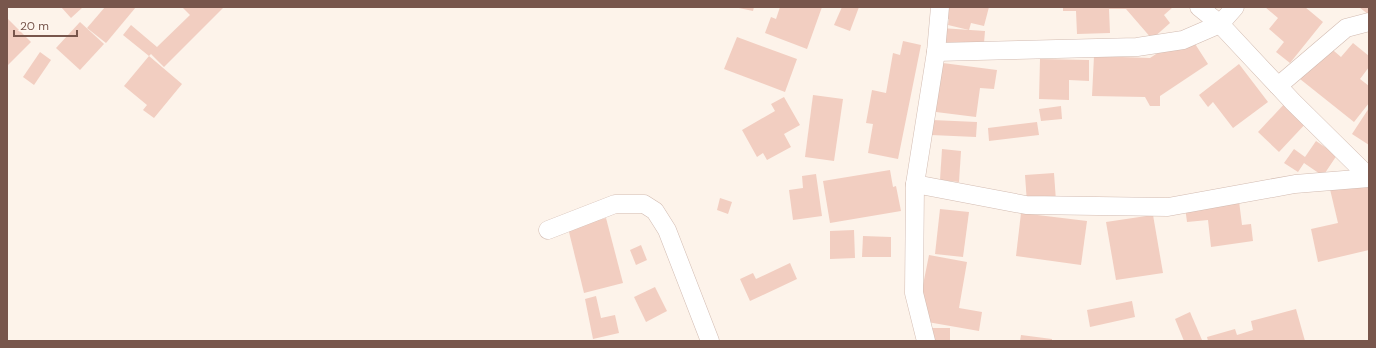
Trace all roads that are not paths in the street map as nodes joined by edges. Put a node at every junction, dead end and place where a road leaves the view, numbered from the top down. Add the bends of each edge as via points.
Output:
1 (940, 7) edge
2 (1199, 7) edge
3 (1235, 7) edge
4 (1369, 22) edge
5 (1220, 24) junction
6 (936, 52) junction
7 (1278, 86) junction
8 (1369, 177) edge
9 (915, 184) junction
10 (548, 230) dead end
11 (710, 341) edge
12 (926, 341) edge

1 - 6 street
2 - 5 street
3 - 5 street
4 - 7 street via 1346,28
5 - 6 street via 1183,40 1137,47
5 - 7 street
6 - 9 street
7 - 8 street
8 - 9 street via 1295,184 1168,207 1026,205
9 - 12 street via 914,293
10 - 11 street via 615,204 644,204 655,211 667,230

